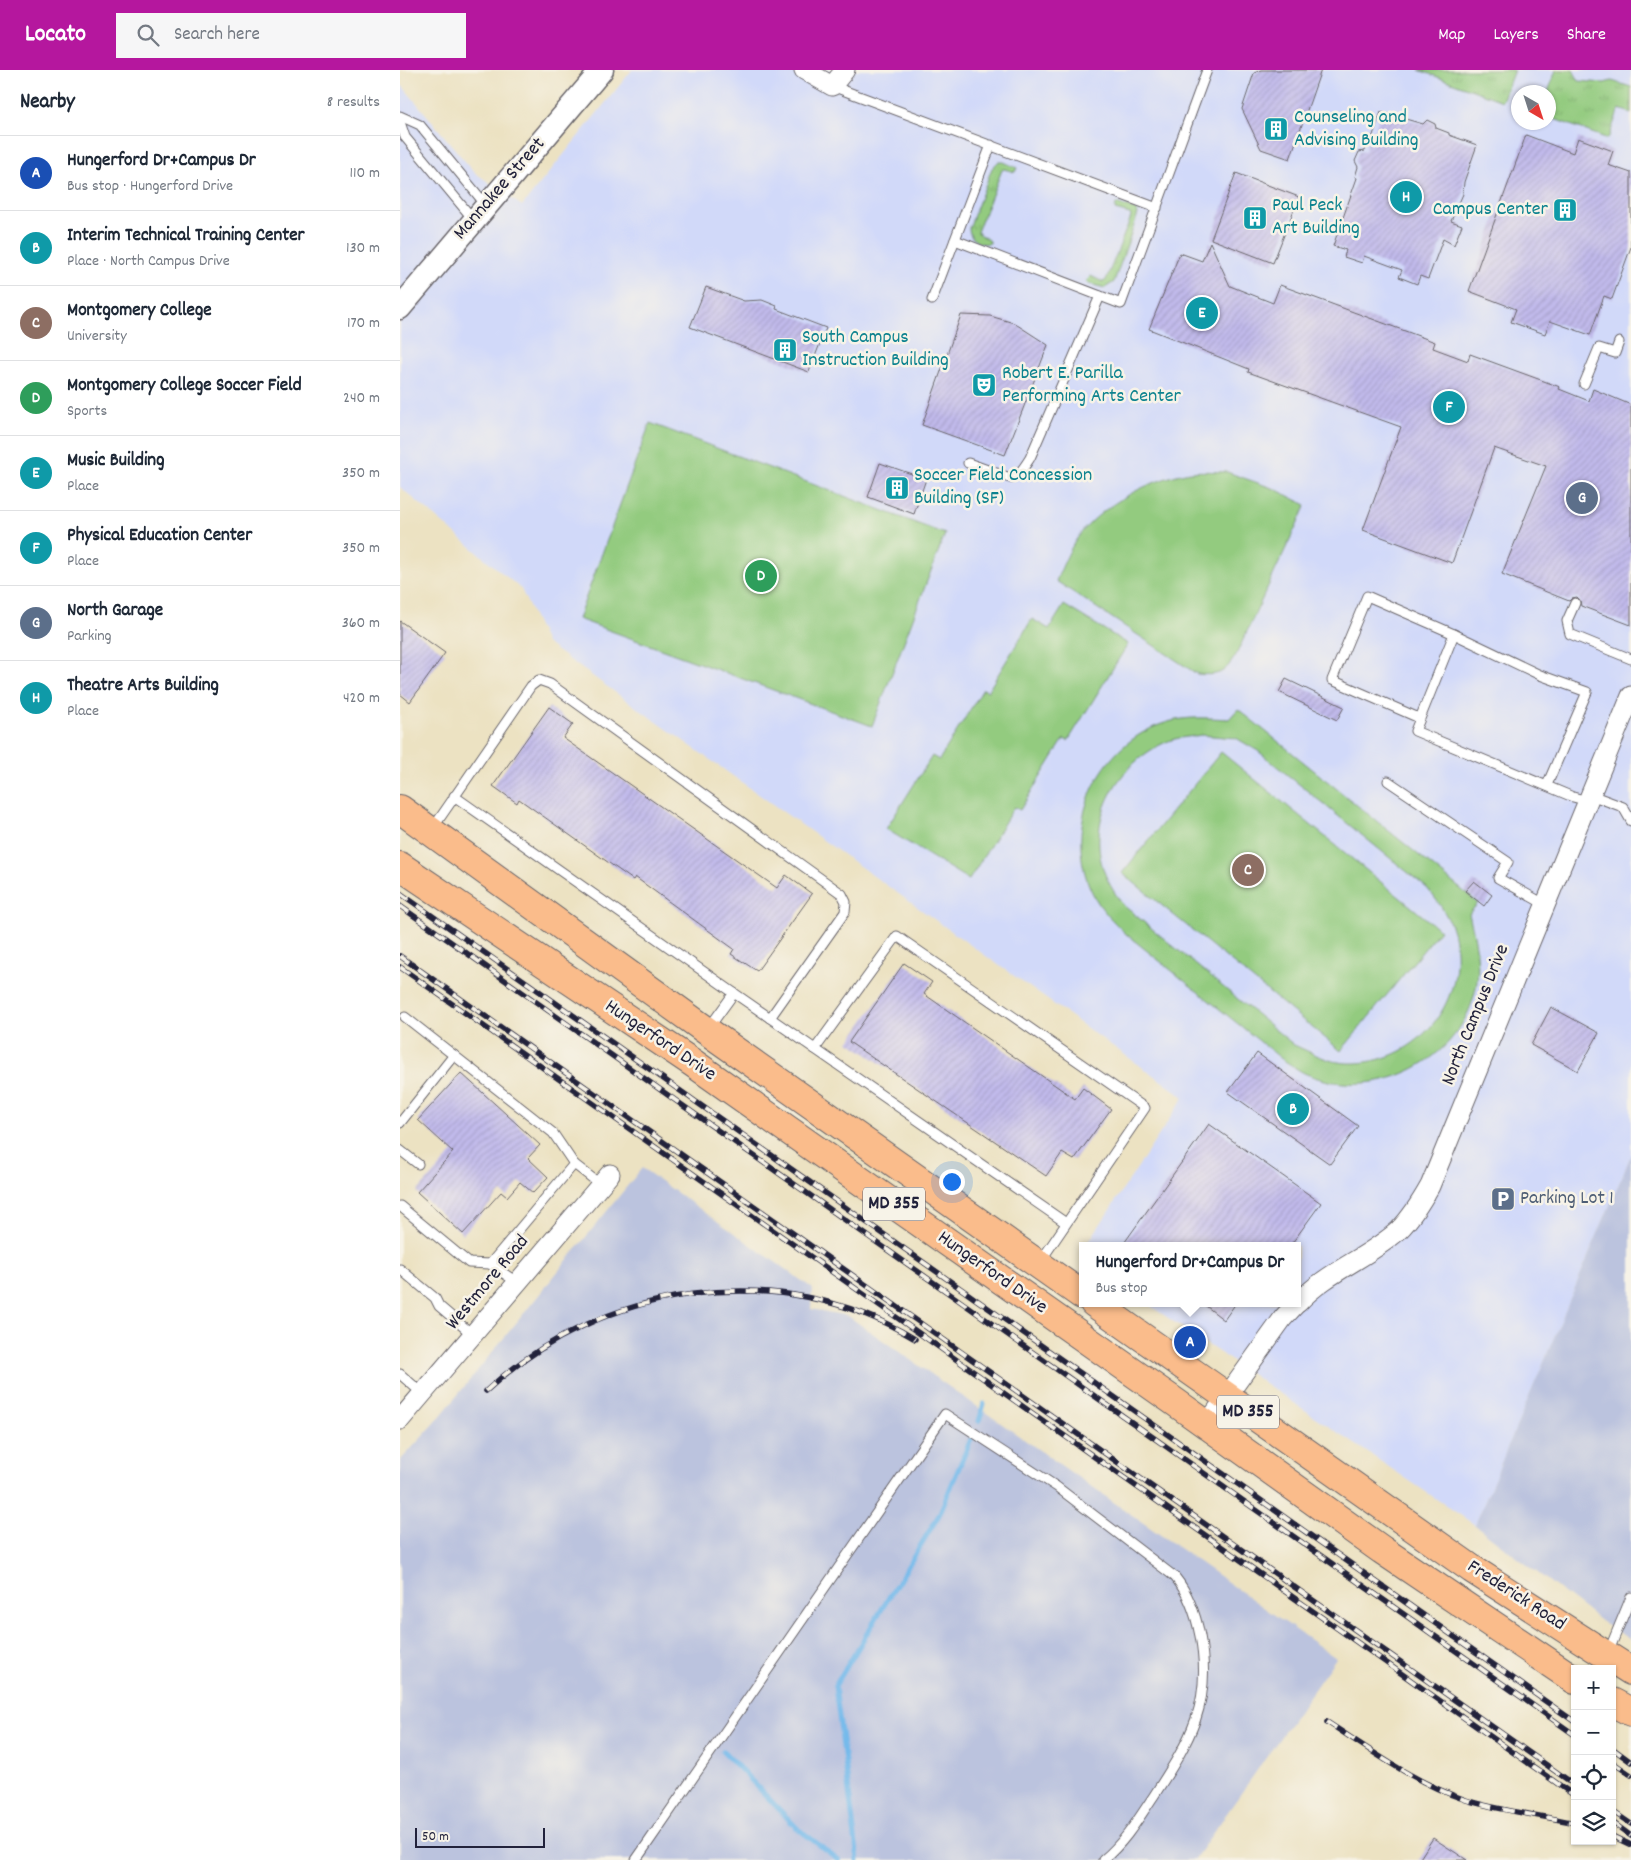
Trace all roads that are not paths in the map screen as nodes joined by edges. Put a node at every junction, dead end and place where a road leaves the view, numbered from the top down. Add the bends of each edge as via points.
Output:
1 (602, 70) edge
2 (804, 70) edge
3 (845, 70) edge
4 (1207, 70) edge
5 (832, 86) junction
6 (400, 116) edge
7 (400, 122) edge
8 (991, 146) junction
9 (1158, 208) junction
10 (479, 212) junction
11 (955, 240) junction
12 (1100, 296) junction
13 (932, 300) dead end
14 (400, 308) edge
15 (1619, 342) dead end
16 (1584, 384) dead end
17 (968, 463) dead end
18 (1574, 603) dead end
19 (1454, 634) junction
20 (1631, 659) edge
21 (1631, 696) edge
22 (1419, 718) junction
23 (1388, 781) dead end
24 (1547, 785) junction
25 (454, 796) junction
26 (1590, 798) junction
27 (400, 809) edge
28 (1631, 821) edge
29 (430, 831) junction
30 (400, 866) edge
31 (1546, 905) junction
32 (734, 993) junction
33 (405, 1017) dead end
34 (770, 1018) junction
35 (708, 1030) junction
36 (815, 1049) junction
37 (454, 1055) junction
38 (688, 1060) junction
39 (400, 1123) edge
40 (400, 1150) edge
41 (418, 1164) dead end
42 (574, 1164) junction
43 (605, 1179) joint
44 (400, 1206) edge
45 (1066, 1223) junction
46 (490, 1264) junction
47 (1038, 1264) junction
48 (400, 1269) edge
49 (518, 1283) junction
50 (1079, 1293) edge
51 (1301, 1299) edge
52 (1100, 1307) edge
53 (1293, 1307) edge
54 (473, 1335) junction
55 (400, 1374) edge
56 (423, 1394) junction
57 (1228, 1398) junction
58 (400, 1420) edge
59 (1207, 1424) junction
60 (1382, 1550) joint
61 (1631, 1597) edge
62 (1607, 1655) junction
63 (1631, 1671) edge
64 (1571, 1677) edge
65 (1616, 1704) edge
66 (1631, 1712) edge
67 (636, 1860) edge
68 (1103, 1860) edge

1 - 10 street, Mannakee Street
2 - 5 street
3 - 5 street
4 - 9 lane
5 - 8 lane
6 - 10 lane via 420,125
7 - 10 lane via 405,137
8 - 9 lane
8 - 11 lane
9 - 12 lane via 1121,304
10 - 14 street, Mannakee Street
11 - 12 lane
11 - 13 lane
12 - 17 lane via 1022,470 1010,478
15 - 16 lane via 1615,353 1599,348
18 - 20 lane via 1566,621 1570,634
19 - 22 lane
19 - 22 lane via 1367,596 1332,680
19 - 24 lane via 1540,675 1587,692
21 - 26 street, North Campus Drive
22 - 24 lane via 1414,731
23 - 31 lane via 1508,862 1498,878
24 - 26 lane
25 - 29 lane
25 - 32 lane
25 - 34 lane via 531,686 539,680 550,684 842,894 846,902 845,912
26 - 28 lane via 1623,807
26 - 31 street, North Campus Drive
27 - 29 main road, Hungerford Drive / MD 355
29 - 35 main road, Hungerford Drive / MD 355
30 - 38 main road, Hungerford Drive / MD 355
31 - 51 street, North Campus Drive via 1430,1186 1417,1209 1393,1235
32 - 34 lane
32 - 35 lane
33 - 37 lane
34 - 36 lane
35 - 38 main road
35 - 47 main road, Hungerford Drive / MD 355
36 - 45 lane
36 - 45 lane via 897,936 1145,1108
37 - 39 lane
37 - 42 lane via 553,1133
38 - 59 main road, Hungerford Drive / MD 355
40 - 41 lane
42 - 43 lane
42 - 46 lane
43 - 49 street, Westmore Road
44 - 46 lane via 469,1263
45 - 47 lane
46 - 49 lane
47 - 50 main road, Hungerford Drive / MD 355
48 - 54 lane
49 - 54 street, Westmore Road
52 - 57 main road, MD 355
53 - 57 street, North Campus Drive
54 - 56 street, Westmore Road
55 - 56 lane
56 - 58 street, Westmore Road
57 - 59 street, North Campus Drive
57 - 62 main road, Frederick Road / MD 355 via 1472,1569
59 - 60 main road, Hungerford Drive / MD 355
60 - 64 main road, Frederick Road / MD 355
61 - 62 lane
62 - 63 main road, Frederick Road / MD 355
65 - 66 main road
67 - 68 lane via 945,1414 1056,1487 1175,1577 1198,1624 1204,1690 1192,1732 1131,1831

